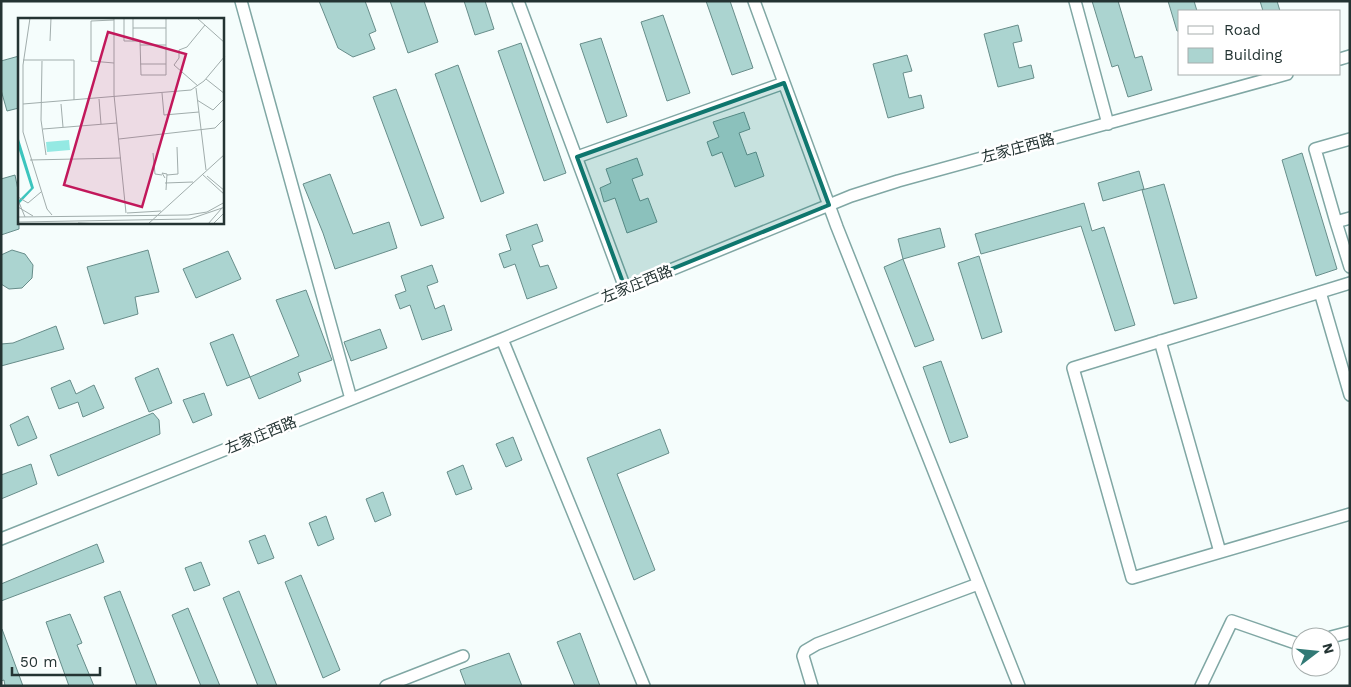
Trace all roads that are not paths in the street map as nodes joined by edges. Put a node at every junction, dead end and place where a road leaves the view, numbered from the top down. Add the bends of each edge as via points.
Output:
1 (241, 1) edge
2 (518, 1) edge
3 (754, 1) edge
4 (1075, 1) edge
5 (1283, 75) edge
6 (784, 83) junction
7 (1108, 124) junction
8 (1350, 139) edge
9 (577, 158) junction
10 (829, 205) junction
11 (1350, 218) edge
12 (1336, 222) junction
13 (1350, 267) edge
14 (1350, 283) edge
15 (625, 288) junction
16 (1320, 292) junction
17 (502, 339) junction
18 (1160, 341) junction
19 (1350, 395) edge
20 (351, 398) junction
21 (1350, 514) edge
22 (1, 539) edge
23 (1220, 552) junction
24 (978, 584) junction
25 (1291, 642) edge
26 (464, 656) dead end
27 (386, 686) edge
28 (644, 686) edge
29 (812, 686) edge
30 (1019, 686) edge
31 (1201, 686) edge

1 - 20 street
2 - 9 street
3 - 6 street
4 - 7 street
5 - 7 street, 左家庄西路
6 - 9 street
6 - 10 street
7 - 10 street, 左家庄西路 via 898,181
8 - 12 street via 1315,149
9 - 15 street
10 - 15 street, 左家庄西路
10 - 24 street
11 - 12 street
12 - 13 street
14 - 16 street
15 - 17 street, 左家庄西路
16 - 18 street
16 - 19 street
17 - 20 street, 左家庄西路
17 - 28 street
18 - 23 street
18 - 23 street via 1073,368 1132,578
20 - 22 street, 左家庄西路
21 - 23 street
24 - 29 street via 817,644 803,656
24 - 30 street
25 - 31 street via 1232,621
26 - 27 street

